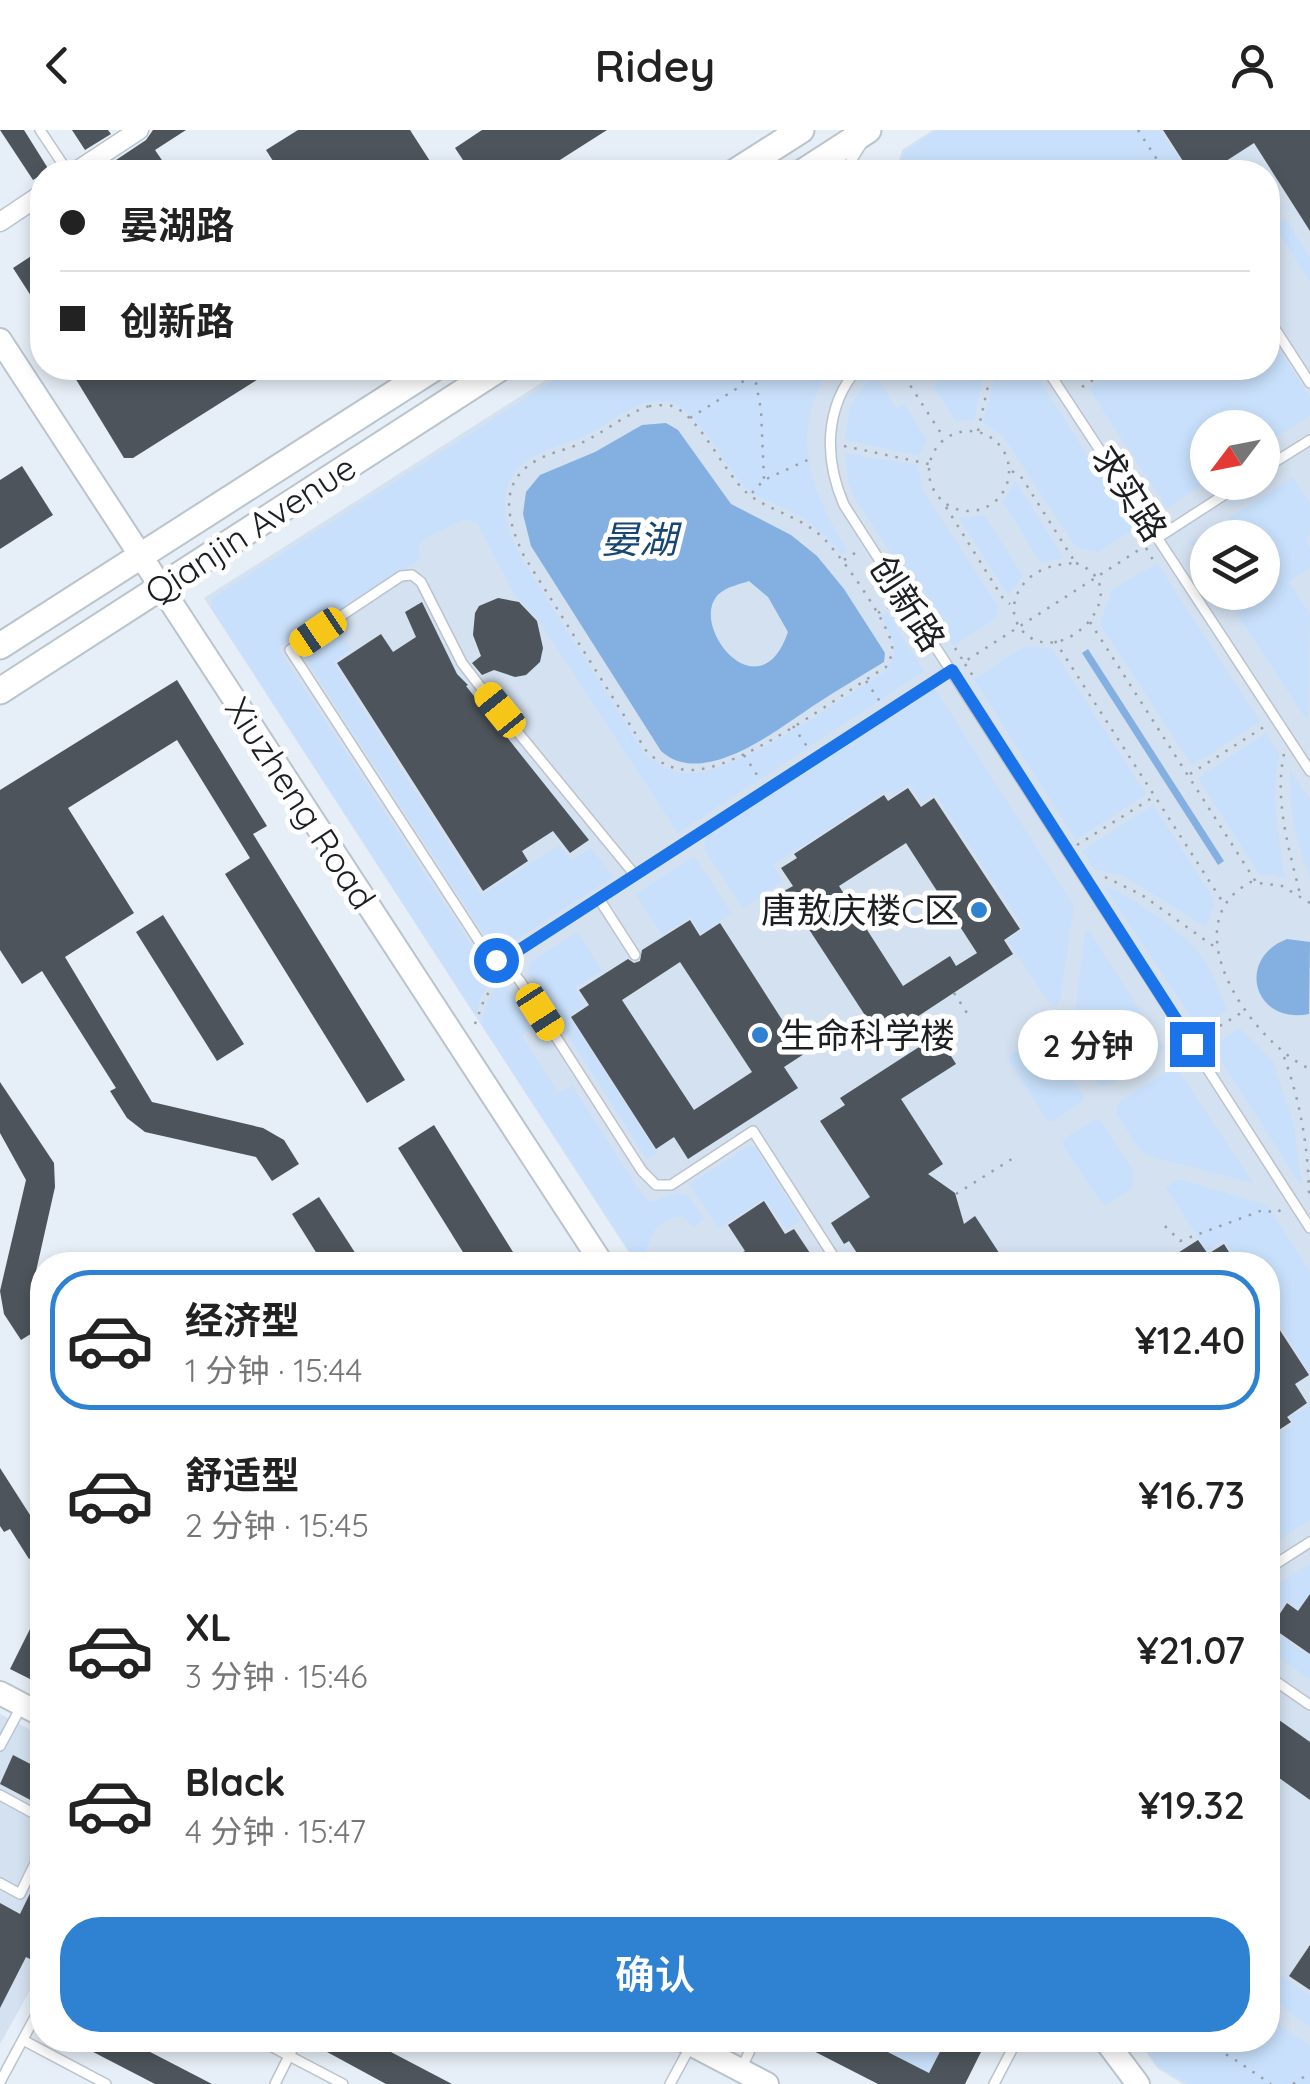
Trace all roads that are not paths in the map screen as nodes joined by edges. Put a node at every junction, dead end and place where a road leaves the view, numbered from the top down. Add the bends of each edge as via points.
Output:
1 (40, 130) edge
2 (139, 130) edge
3 (801, 130) edge
4 (869, 130) edge
5 (63, 160) edge
6 (91, 160) edge
7 (754, 160) edge
8 (822, 160) edge
9 (851, 160) edge
10 (30, 202) edge
11 (0, 222) edge
12 (1280, 337) edge
13 (0, 340) edge
14 (415, 380) edge
15 (481, 380) edge
16 (850, 380) edge
17 (1054, 380) edge
18 (1310, 383) edge
19 (1310, 440) edge
20 (1280, 459) edge
21 (1216, 500) edge
22 (1159, 537) junction
23 (141, 558) junction
24 (160, 587) junction
25 (0, 646) edge
26 (952, 670) junction
27 (0, 691) edge
28 (1310, 771) edge
29 (635, 875) junction
30 (598, 898) junction
31 (635, 955) dead end
32 (506, 964) junction
33 (1310, 1228) edge
34 (595, 1252) edge
35 (832, 1252) edge
36 (1310, 1542) edge
37 (1280, 1561) edge
38 (1280, 1684) edge
39 (0, 1693) edge
40 (1310, 1705) edge
41 (30, 1709) edge
42 (30, 1712) edge
43 (0, 1746) edge
44 (0, 1795) edge
45 (30, 1811) edge
46 (30, 1873) edge
47 (0, 1883) edge
48 (30, 2026) edge
49 (22, 2040) junction
50 (30, 2044) edge
51 (45, 2052) edge
52 (282, 2052) edge
53 (291, 2052) edge
54 (684, 2052) edge
55 (707, 2052) edge
56 (750, 2052) edge
57 (1011, 2052) edge
58 (1114, 2052) edge
59 (289, 2056) junction
60 (740, 2070) junction
61 (0, 2082) edge
62 (106, 2084) edge
63 (274, 2084) edge
64 (344, 2084) edge
65 (670, 2084) edge
66 (768, 2084) edge
67 (994, 2084) edge
68 (1138, 2084) edge

1 - 5 lane
2 - 6 street
3 - 7 main road
4 - 8 main road
4 - 9 lane
10 - 11 street
12 - 18 lane
13 - 23 street, Xiuzheng Road
14 - 23 main road, Qianjin Avenue
15 - 24 main road, Qianjin Avenue
16 - 26 lane, 创新路 via 839,397 830,443 834,481
17 - 22 lane, 求实路
19 - 20 lane
21 - 22 lane
22 - 28 lane, 求实路
23 - 24 street, Xiuzheng Road
23 - 25 main road, Qianjin Avenue
24 - 27 main road, Qianjin Avenue
24 - 34 street, Xiuzheng Road
26 - 29 lane
26 - 33 lane, 创新路
29 - 30 lane
29 - 32 lane via 470,674 412,575 290,650 488,955
30 - 31 lane
30 - 32 lane
32 - 35 lane via 656,1184 671,1185 754,1131
36 - 37 lane
38 - 40 lane
39 - 41 street
42 - 43 lane
44 - 45 lane
46 - 47 lane via 20,1894
48 - 49 lane
49 - 50 lane
49 - 61 lane
51 - 62 lane
52 - 59 lane
53 - 59 lane
54 - 65 lane
55 - 60 street
56 - 60 lane
57 - 67 lane
58 - 68 street
59 - 63 lane
59 - 64 lane
60 - 66 street

